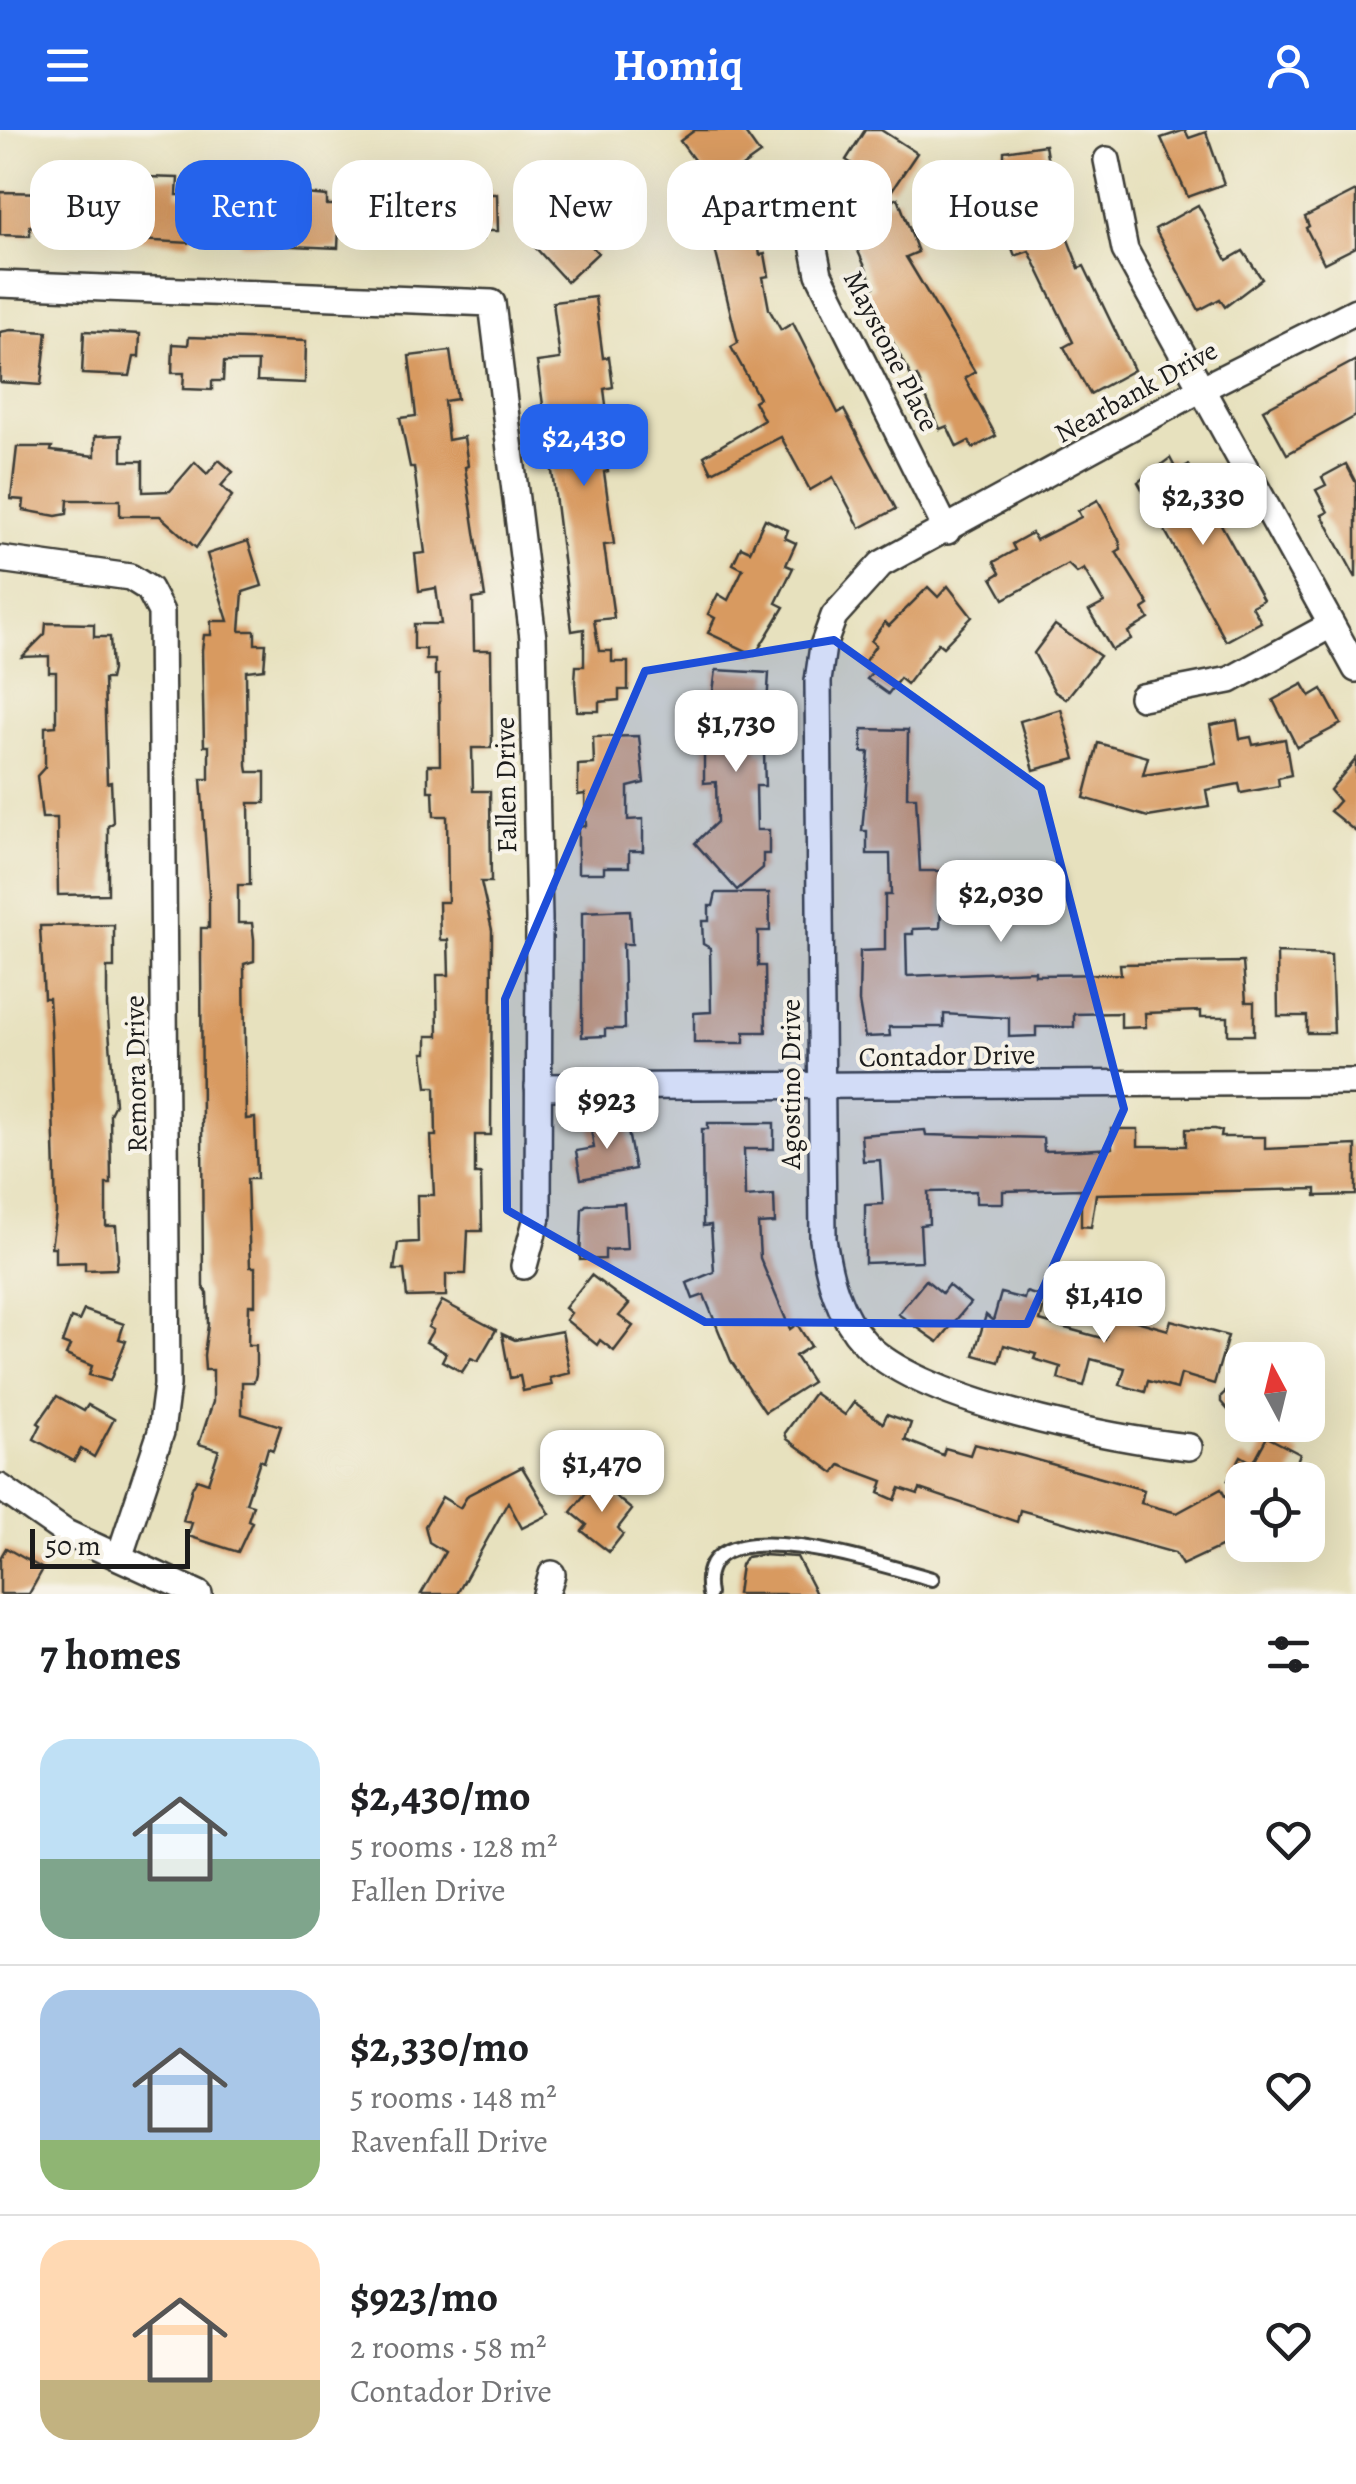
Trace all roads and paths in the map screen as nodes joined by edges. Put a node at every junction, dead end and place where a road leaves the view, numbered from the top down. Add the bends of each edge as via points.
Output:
1 (1107, 160) dead end
2 (813, 250) edge
3 (0, 284) edge
4 (1356, 311) edge
5 (1201, 389) junction
6 (947, 531) junction
7 (0, 560) edge
8 (1329, 626) junction
9 (1356, 669) edge
10 (1142, 697) dead end
11 (1356, 1082) edge
12 (538, 1087) junction
13 (822, 1087) junction
14 (524, 1266) dead end
15 (1189, 1447) dead end
16 (0, 1487) edge
17 (120, 1554) junction
18 (932, 1579) dead end
19 (199, 1594) edge
20 (709, 1594) edge

1 - 5 street via 1125,250
2 - 6 street, Maystone Place via 818,274
3 - 12 street, Fallen Drive via 492,303 532,638
4 - 5 street, Nearbank Drive
5 - 6 street, Nearbank Drive
5 - 8 street
6 - 13 street, Agostino Drive via 881,564 834,616 823,646
7 - 17 street, Remora Drive via 130,577 149,589 161,612 166,1385 161,1432
8 - 9 street
8 - 10 street via 1230,680
11 - 13 street, Contador Drive
12 - 13 street, Contador Drive
12 - 14 street, Fallen Drive via 538,1214
13 - 15 street, Agostino Drive via 822,1239 829,1281 866,1344 898,1369 949,1391 1119,1440
16 - 17 street via 66,1533
17 - 19 street
18 - 20 lane via 784,1543 754,1543 718,1556 708,1570

